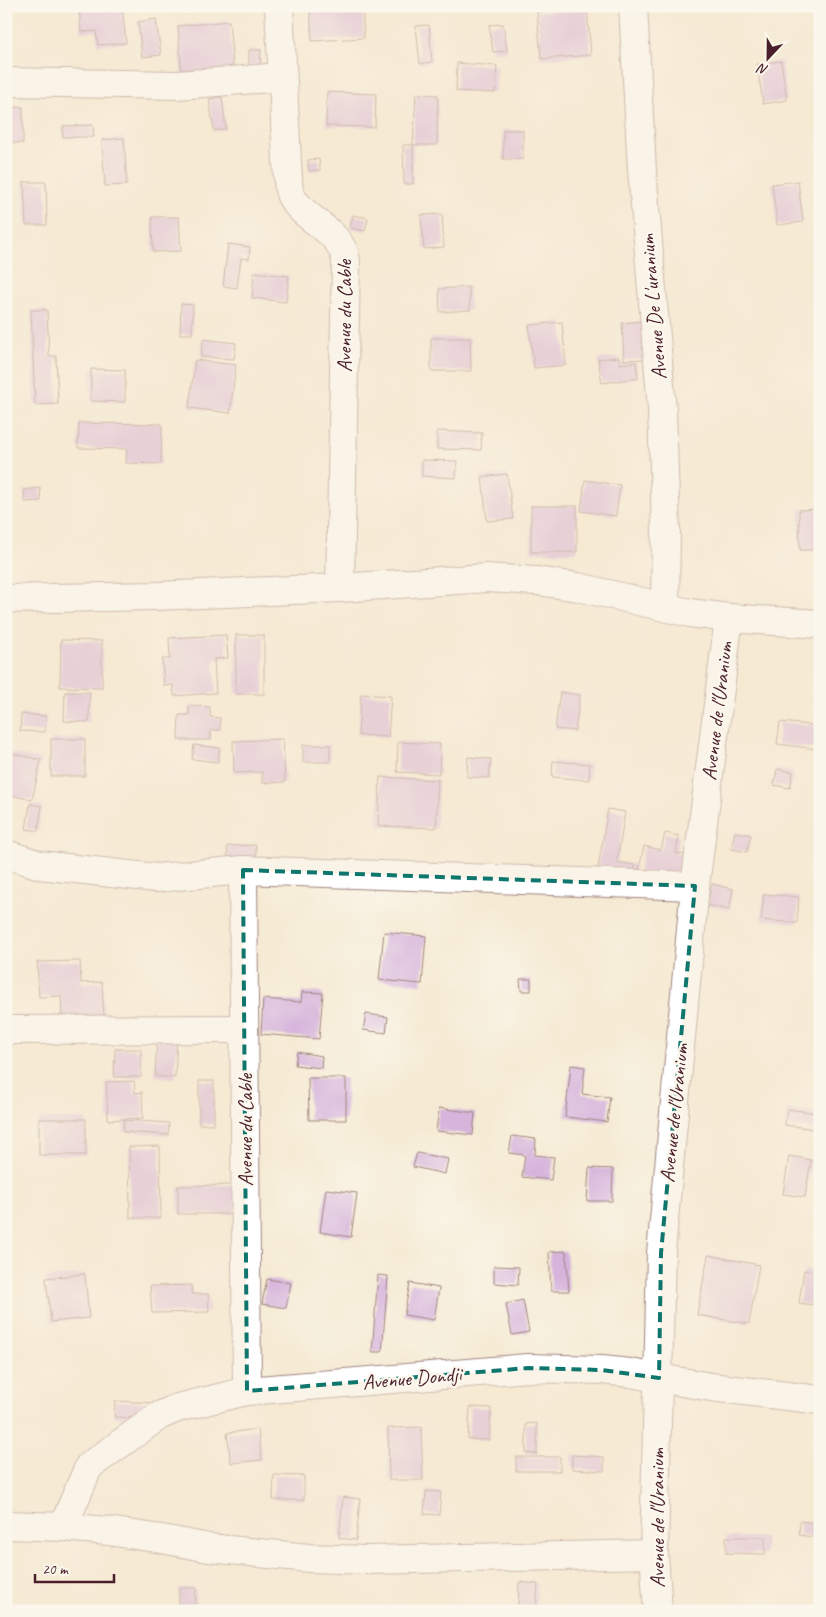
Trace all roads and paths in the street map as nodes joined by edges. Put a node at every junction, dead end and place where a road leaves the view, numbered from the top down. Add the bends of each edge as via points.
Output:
1 (279, 6) edge
2 (633, 6) edge
3 (282, 77) junction
4 (6, 82) edge
5 (340, 588) junction
6 (6, 598) edge
7 (665, 607) junction
8 (729, 618) junction
9 (820, 624) edge
10 (6, 854) edge
11 (243, 870) junction
12 (694, 886) junction
13 (6, 1030) edge
14 (244, 1030) junction
15 (659, 1378) junction
16 (247, 1390) junction
17 (820, 1400) edge
18 (6, 1525) edge
19 (63, 1527) junction
20 (654, 1554) junction
21 (658, 1611) edge

1 - 3 street, Avenue du Cable
2 - 7 street, Avenue De L'uranium via 642,170 662,409
3 - 4 street via 178,86
3 - 5 street, Avenue du Cable via 290,193 296,204 338,241 346,254
5 - 6 street
5 - 7 street via 486,578 578,587
7 - 8 street
8 - 9 street
8 - 12 street, Avenue de l'Uranium
10 - 11 street via 40,865 156,878
11 - 12 street
11 - 14 street, Avenue du Cable
12 - 15 street, Avenue de l'Uranium via 661,1253
13 - 14 street
14 - 16 street, Avenue du Cable
15 - 16 street, Avenue Dondji via 602,1370 528,1368
15 - 17 street, Avenue Dondji
15 - 20 street, Avenue de l'Uranium
16 - 19 street, Avenue Dondji via 159,1416 89,1466
18 - 19 street
19 - 20 street via 209,1548 309,1558 367,1560
20 - 21 street, Avenue de l'Uranium

